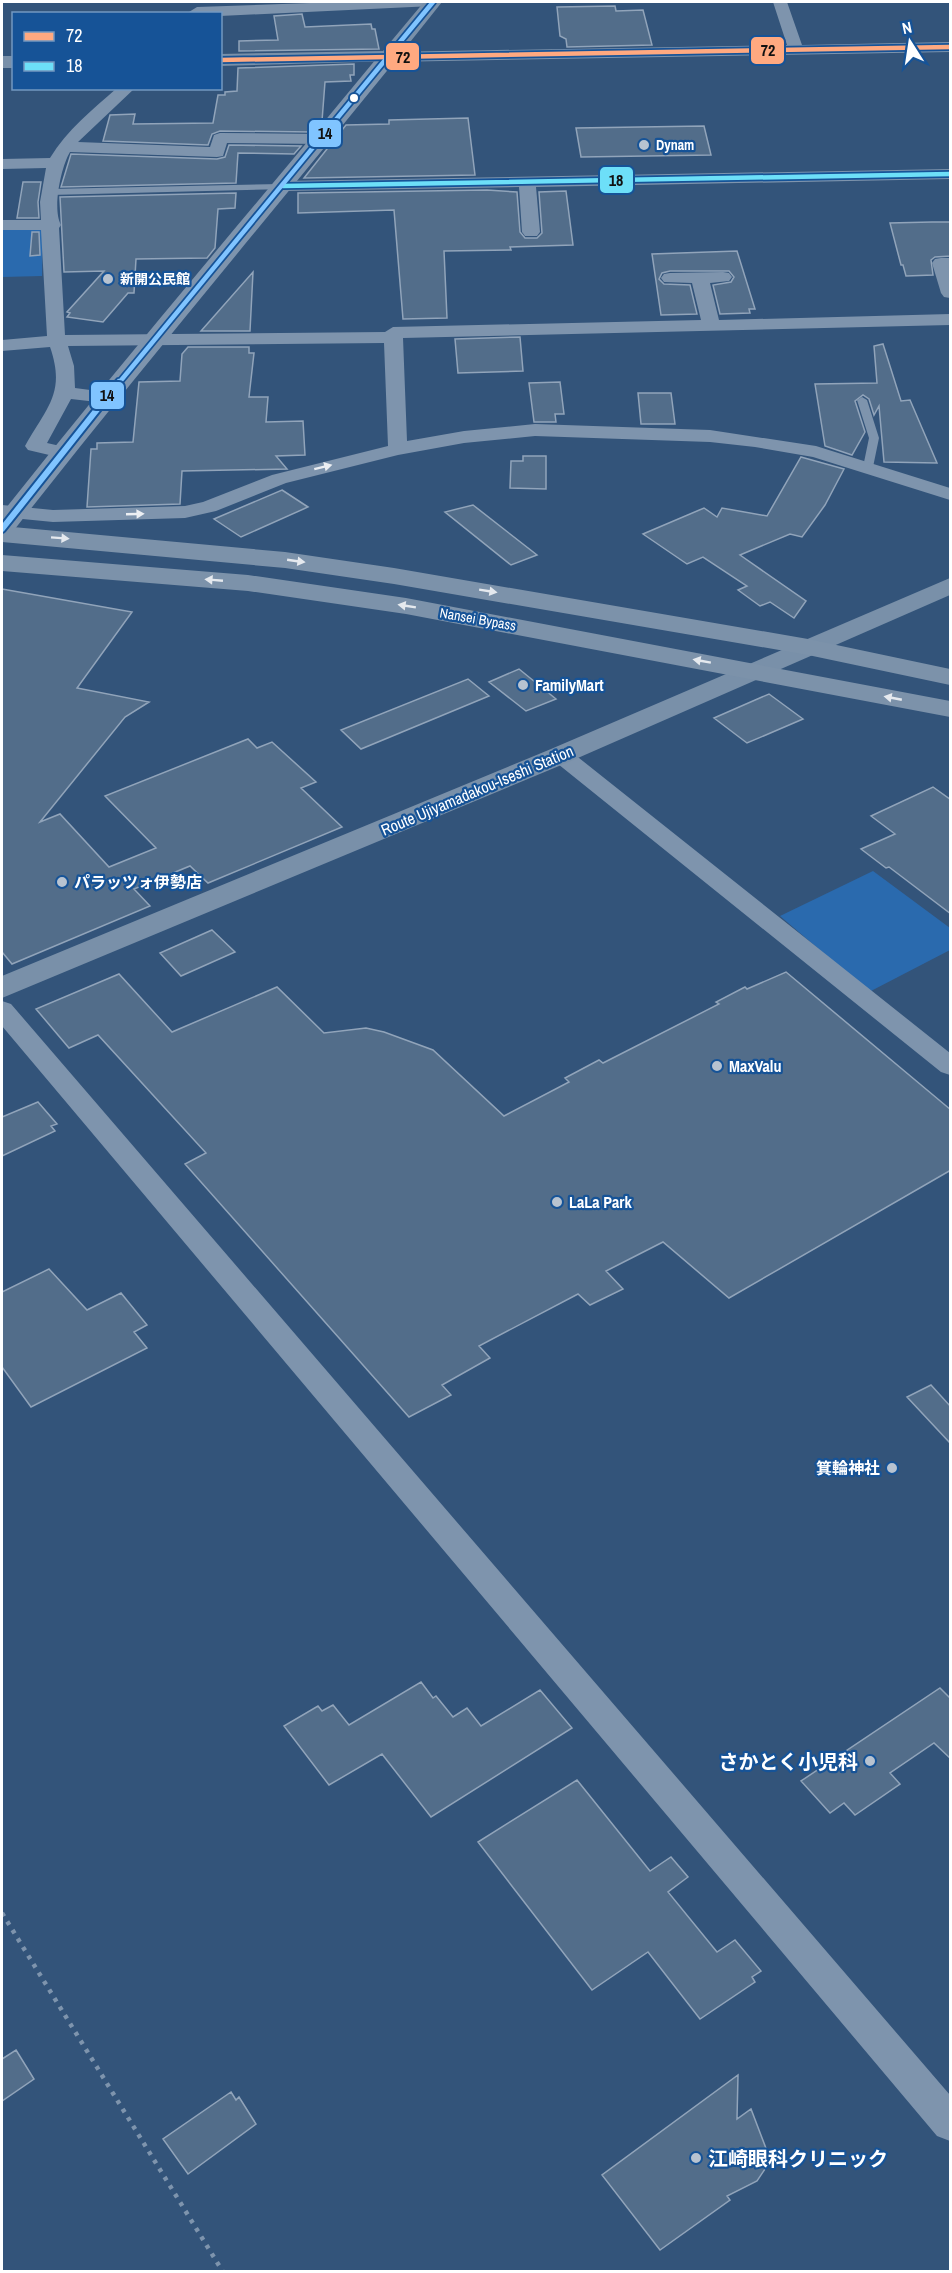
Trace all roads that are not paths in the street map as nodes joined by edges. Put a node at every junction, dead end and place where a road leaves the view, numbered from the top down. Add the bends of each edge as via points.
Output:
1 (433, 2) edge
2 (780, 2) edge
3 (379, 3) edge
4 (313, 5) edge
5 (248, 6) edge
6 (196, 9) edge
7 (951, 47) edge
8 (796, 50) junction
9 (388, 57) junction
10 (222, 60) edge
11 (125, 90) edge
12 (321, 139) junction
13 (65, 147) junction
14 (55, 163) junction
15 (2, 164) edge
16 (951, 174) edge
17 (527, 182) junction
18 (283, 186) junction
19 (50, 192) junction
20 (2, 225) edge
21 (52, 225) junction
22 (531, 232) dead end
23 (951, 263) edge
24 (700, 277) junction
25 (723, 277) dead end
26 (670, 278) dead end
27 (951, 293) edge
28 (951, 321) edge
29 (711, 326) junction
30 (393, 337) junction
31 (156, 340) junction
32 (56, 341) junction
33 (2, 345) edge
34 (65, 393) junction
35 (106, 397) junction
36 (862, 400) dead end
37 (398, 449) junction
38 (62, 452) junction
39 (868, 468) junction
40 (951, 494) edge
41 (5, 521) edge
42 (2, 563) edge
43 (951, 586) edge
44 (808, 647) junction
45 (756, 671) junction
46 (951, 677) edge
47 (951, 709) edge
48 (561, 755) junction
49 (2, 988) edge
50 (2, 1010) edge
51 (951, 1065) edge
52 (951, 2123) edge

1 - 3 street
1 - 9 main road
2 - 8 street
3 - 4 street
4 - 5 street
5 - 6 street
7 - 8 street
8 - 9 street
9 - 10 main road
9 - 12 street
11 - 13 street
12 - 13 street via 220,138 217,152
12 - 18 street
13 - 14 street
14 - 15 street
14 - 19 street
16 - 17 street
17 - 18 street
17 - 22 street
18 - 19 lane
18 - 31 street
19 - 21 street
20 - 21 street
21 - 32 street
23 - 27 street via 941,263
24 - 25 street
24 - 26 street
24 - 29 street
28 - 29 street
29 - 30 street via 393,333
30 - 31 street
30 - 37 street
31 - 32 street
31 - 35 street
32 - 33 street
32 - 34 street via 66,362
34 - 35 street
34 - 38 street via 35,446
35 - 38 street
36 - 39 lane via 874,438
37 - 39 street via 464,436 535,430 710,436 816,452
41 -> 37 street via 185,512 209,507 279,478
38 - 41 street
39 - 40 street
41 -> 44 highway, Nansei Bypass via 108,542 296,561 394,576
45 -> 42 highway, Nansei Bypass via 406,606 248,583
43 - 44 main road, Route Ujiyamadakou-Iseshi Station
44 - 45 main road, Route Ujiyamadakou-Iseshi Station
44 - 46 highway, Nansei Bypass
47 -> 45 highway, Nansei Bypass
45 - 48 main road, Route Ujiyamadakou-Iseshi Station
48 - 49 main road, Route Ujiyamadakou-Iseshi Station
48 - 51 street
50 - 52 street

